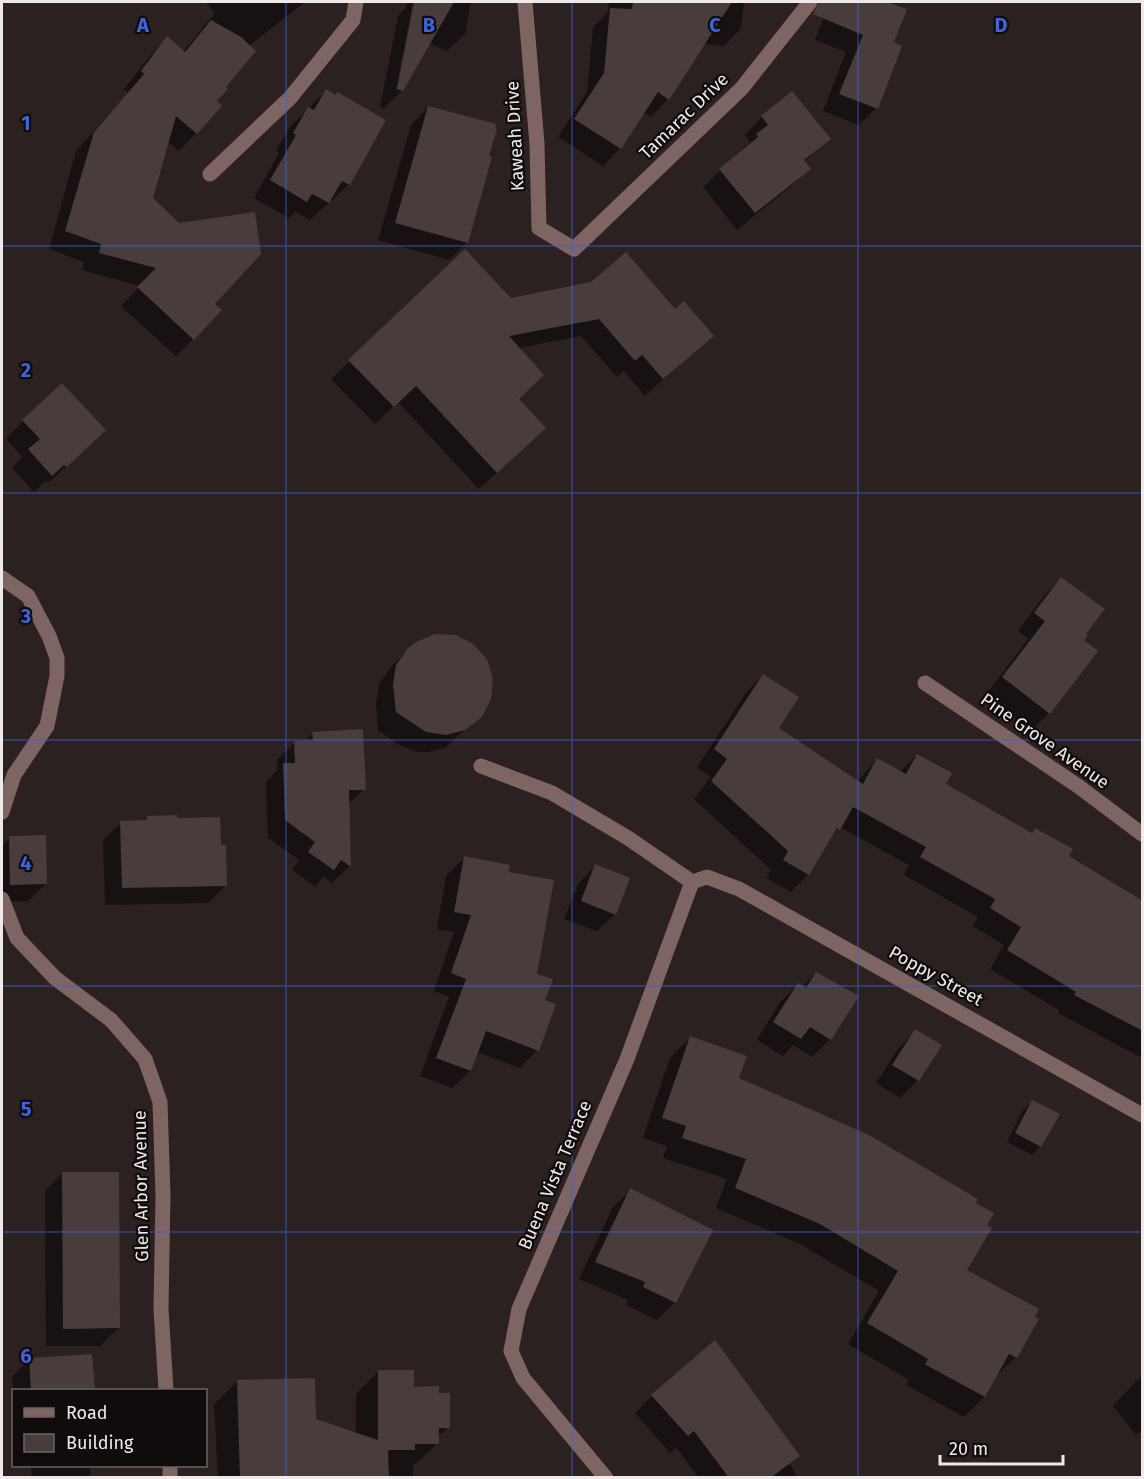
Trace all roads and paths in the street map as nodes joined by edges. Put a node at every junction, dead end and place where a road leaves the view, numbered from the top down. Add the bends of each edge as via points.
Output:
1 (356, 2) edge
2 (525, 2) edge
3 (810, 2) edge
4 (210, 174) dead end
5 (574, 249) joint
6 (2, 578) edge
7 (925, 683) dead end
8 (481, 766) dead end
9 (2, 812) edge
10 (1143, 834) edge
11 (692, 882) junction
12 (2, 898) edge
13 (1143, 1115) edge
14 (166, 1389) edge
15 (606, 1478) edge

1 - 4 street via 353,20 290,98
2 - 5 street, Kaweah Drive via 537,144 539,228
3 - 5 street, Tamarac Drive via 742,88
6 - 9 street via 28,596 57,658 57,676 47,726 14,775
7 - 10 street, Pine Grove Avenue
8 - 11 street via 552,793
11 - 13 street, Poppy Street via 707,877 739,889
11 - 15 street, Buena Vista Terrace via 627,1059 519,1310 511,1351 523,1378
12 - 14 street, Glen Arbor Avenue via 17,938 55,978 111,1020 145,1059 160,1102 164,1195 161,1309

